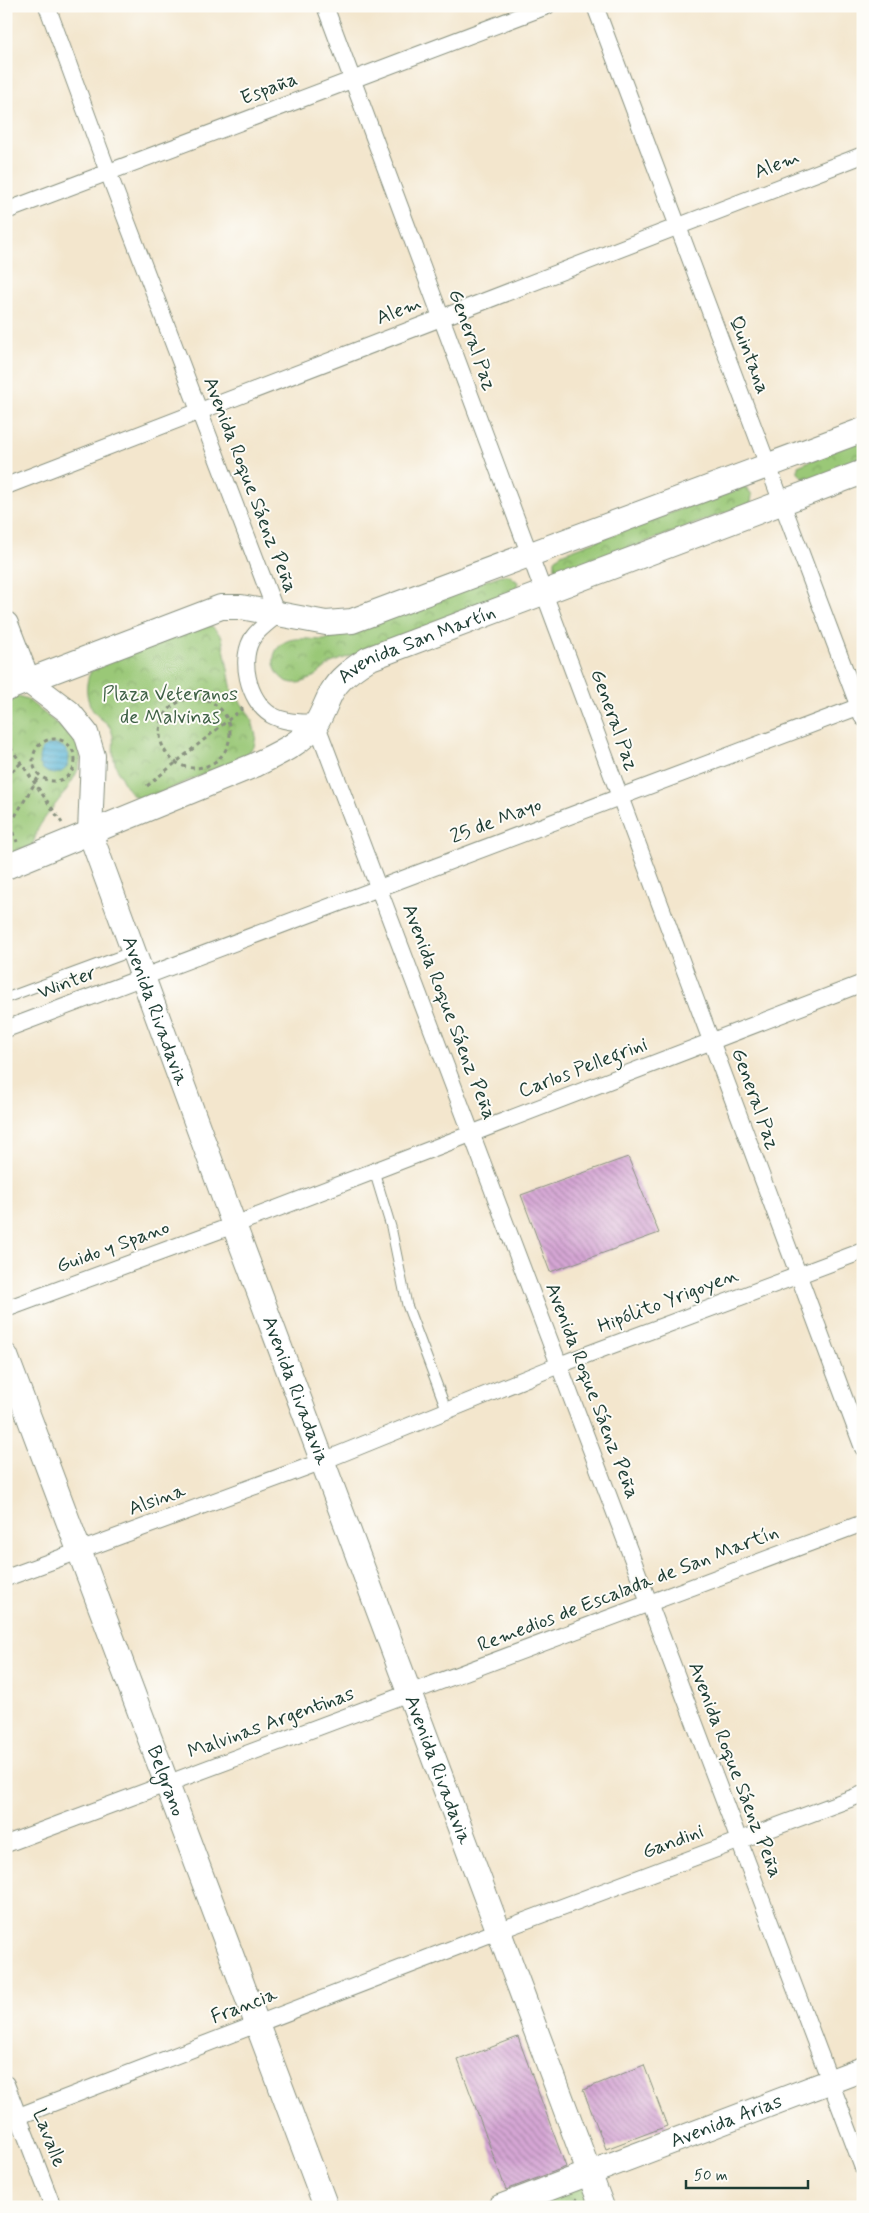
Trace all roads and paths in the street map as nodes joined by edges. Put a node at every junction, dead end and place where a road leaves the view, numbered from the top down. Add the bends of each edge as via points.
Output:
1 (47, 6) edge
2 (325, 6) edge
3 (547, 6) edge
4 (595, 6) edge
5 (352, 80) junction
6 (863, 155) edge
7 (108, 172) junction
8 (6, 211) edge
9 (678, 226) junction
10 (441, 317) junction
11 (200, 411) junction
12 (863, 430) edge
13 (768, 466) junction
14 (863, 472) edge
15 (6, 486) edge
16 (782, 502) junction
17 (530, 556) junction
18 (544, 593) junction
19 (277, 615) junction
20 (6, 624) edge
21 (17, 685) edge
22 (256, 698) junction
23 (861, 710) edge
24 (228, 720) junction
25 (316, 723) junction
26 (6, 740) edge
27 (21, 763) junction
28 (176, 763) junction
29 (39, 776) junction
30 (6, 777) edge
31 (35, 782) junction
32 (140, 792) dead end
33 (620, 797) junction
34 (6, 809) edge
35 (11, 823) junction
36 (82, 836) junction
37 (15, 863) edge
38 (379, 888) junction
39 (134, 950) junction
40 (144, 977) junction
41 (863, 983) edge
42 (6, 998) edge
43 (6, 1029) edge
44 (711, 1042) junction
45 (472, 1133) junction
46 (374, 1171) junction
47 (234, 1225) junction
48 (863, 1251) edge
49 (798, 1275) junction
50 (6, 1309) edge
51 (6, 1356) edge
52 (559, 1365) junction
53 (447, 1411) junction
54 (863, 1448) edge
55 (323, 1461) junction
56 (863, 1523) edge
57 (80, 1551) junction
58 (6, 1578) edge
59 (649, 1603) junction
60 (409, 1694) junction
61 (167, 1784) junction
62 (863, 1794) edge
63 (739, 1840) junction
64 (6, 1844) edge
65 (498, 1931) junction
66 (257, 2024) junction
67 (863, 2069) edge
68 (830, 2081) junction
69 (6, 2084) edge
70 (12, 2119) edge
71 (863, 2168) edge
72 (589, 2172) junction
73 (53, 2207) edge
74 (326, 2207) edge
75 (500, 2207) edge
76 (602, 2207) edge

1 - 7 street, Avenida Roque Sáenz Peña
2 - 5 street, General Paz
3 - 5 street, España
4 - 9 street, Quintana
5 - 7 street, España
5 - 10 street, General Paz
6 - 9 street, Alem
7 - 8 street, España
7 - 11 street, Avenida Roque Sáenz Peña
9 - 10 street, Alem
9 - 13 street, Quintana
10 - 11 street, Alem
10 - 17 street, General Paz
11 - 15 street, Alem
11 - 19 street, Avenida Roque Sáenz Peña
12 - 13 main road, Avenida San Martín
13 - 16 street, Quintana
13 - 17 main road, Avenida San Martín
14 - 16 main road, Avenida San Martín
16 - 18 main road, Avenida San Martín
16 - 23 street, Quintana
17 - 18 street, General Paz
17 - 19 main road, Avenida San Martín via 352,621 326,624
18 - 25 main road, Avenida San Martín via 368,659 344,675
18 - 33 street, General Paz
19 - 21 main road, Avenida San Martín via 241,607 221,608
19 - 22 street, Avenida Roque Sáenz Peña via 254,636 245,657 247,677
20 - 21 main road
21 - 36 main road, Avenida Rivadavia via 68,712 86,733 94,756
22 - 24 path
22 - 25 street, Avenida Roque Sáenz Peña via 270,715 289,721
23 - 33 street, 25 de Mayo
24 - 28 path
24 - 28 path via 231,736 221,759 200,769
24 - 28 path via 216,704 205,699 182,700 172,706 160,726 160,737 162,748
25 - 36 main road, Avenida San Martín via 290,747 256,765
25 - 38 street, Avenida Roque Sáenz Peña
26 - 27 path
27 - 30 path
27 - 31 path
28 - 32 path
29 - 29 path via 58,781 71,774 76,760 71,746 51,738 39,744 32,757
29 - 31 path
31 - 35 path
31 - 36 path
33 - 38 street, 25 de Mayo
33 - 44 street, General Paz
34 - 35 path
35 - 37 path
36 - 37 main road, Avenida San Martín
36 - 39 main road, Avenida Rivadavia
38 - 40 street, 25 de Mayo
38 - 45 street, Avenida Roque Sáenz Peña
39 - 40 main road, Avenida Rivadavia
39 - 42 lane
40 - 43 street, Winter
40 - 47 main road, Avenida Rivadavia
41 - 44 street, Carlos Pellegrini
44 - 45 street, Carlos Pellegrini
44 - 49 street, General Paz
45 - 46 street, Carlos Pellegrini
45 - 52 street, Avenida Roque Sáenz Peña
46 - 47 street, Carlos Pellegrini
46 - 53 lane via 391,1227 406,1305
47 - 50 street, Guido y Spano
47 - 55 main road, Avenida Rivadavia
48 - 49 street, Hipólito Yrigoyen
49 - 52 street, Hipólito Yrigoyen
49 - 54 street, General Paz
51 - 57 main road, Belgrano
52 - 53 street, Hipólito Yrigoyen
52 - 59 street, Avenida Roque Sáenz Peña
53 - 55 street, Hipólito Yrigoyen
55 - 57 street, Alsina
55 - 60 main road, Avenida Rivadavia
56 - 59 street, Remedios de Escalada de San Martín
57 - 58 street, Alsina
57 - 61 main road, Belgrano
59 - 60 street, Remedios de Escalada de San Martín
59 - 63 street, Avenida Roque Sáenz Peña
60 - 61 street, Malvinas Argentinas
60 - 65 main road, Avenida Rivadavia
61 - 64 street, Malvinas Argentinas
61 - 66 main road, Belgrano
62 - 63 street, Gandini
63 - 65 street, Gandini
63 - 68 street, Avenida Roque Sáenz Peña
65 - 66 street, Francia
65 - 72 main road, Avenida Rivadavia
66 - 70 street, Francia
66 - 74 main road, Belgrano
67 - 68 main road, Avenida Arias
68 - 71 street, Avenida Roque Sáenz Peña
68 - 72 main road, Avenida Arias
69 - 70 street, Lavalle
70 - 73 street, Lavalle
72 - 75 main road, Avenida Arias
72 - 76 main road, Avenida Rivadavia

